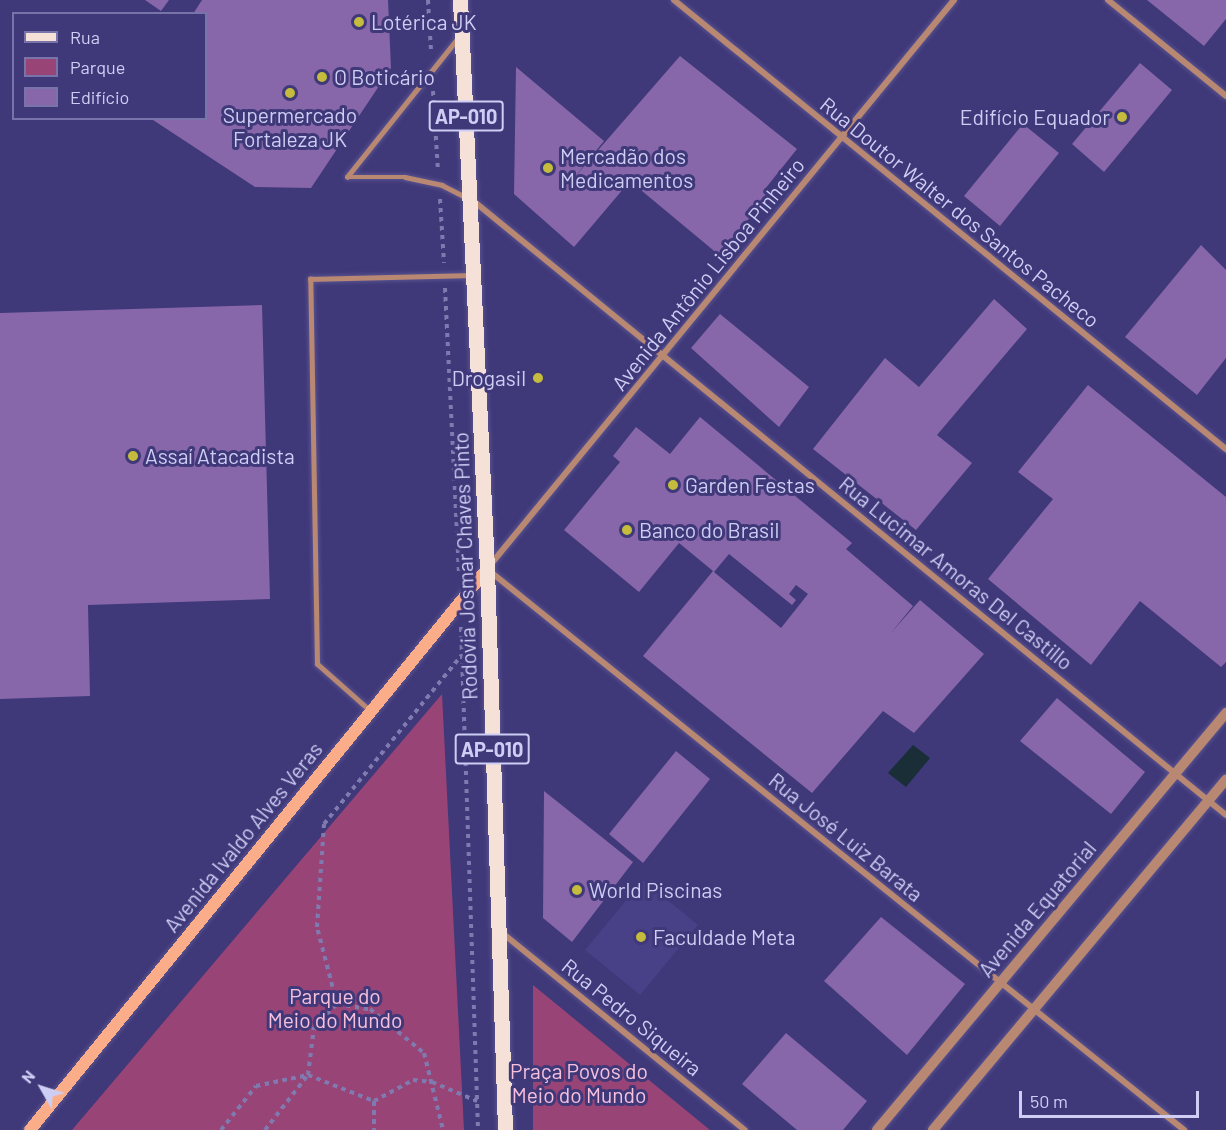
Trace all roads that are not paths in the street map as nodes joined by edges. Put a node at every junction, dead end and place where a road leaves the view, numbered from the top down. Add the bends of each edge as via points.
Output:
1 (460, 0) edge
2 (674, 0) edge
3 (954, 0) edge
4 (1108, 0) edge
5 (461, 33) junction
6 (1226, 96) edge
7 (842, 137) junction
8 (470, 198) junction
9 (473, 274) junction
10 (662, 355) junction
11 (1226, 449) edge
12 (487, 569) junction
13 (371, 711) junction
14 (1226, 713) edge
15 (1176, 773) junction
16 (1226, 779) edge
17 (1208, 800) junction
18 (1226, 815) edge
19 (498, 930) junction
20 (1001, 982) junction
21 (1034, 1010) junction
22 (30, 1130) edge
23 (505, 1130) edge
24 (745, 1130) edge
25 (877, 1130) edge
26 (933, 1130) edge
27 (1184, 1130) edge

1 - 5 main road, Rodovia Josmar Chaves Pinto / AP-010
2 - 7 street, Rua Doutor Walter dos Santos Pacheco
3 - 7 street, Avenida Antônio Lisboa Pinheiro
4 - 6 street
5 - 8 main road, Rodovia Josmar Chaves Pinto / AP-010
5 - 8 lane via 347,177 405,177 439,184
7 - 10 street, Avenida Antônio Lisboa Pinheiro
7 - 11 street, Rua Doutor Walter dos Santos Pacheco
8 - 9 main road, Rodovia Josmar Chaves Pinto / AP-010
8 - 10 street, Rua Lucimar Amoras Del Castillo
9 - 12 main road, Rodovia Josmar Chaves Pinto / AP-010
9 - 13 lane via 310,279 317,664
10 - 12 street, Avenida Antônio Lisboa Pinheiro
10 - 15 street, Rua Lucimar Amoras Del Castillo
12 - 13 main road, Avenida Ivaldo Alves Veras
12 - 19 main road, Rodovia Josmar Chaves Pinto / AP-010
12 - 20 street, Rua José Luiz Barata
13 - 22 main road, Avenida Ivaldo Alves Veras
14 - 15 street, Avenida Equatorial
15 - 17 street, Rua Lucimar Amoras Del Castillo
15 - 20 street, Avenida Equatorial
16 - 17 street
17 - 18 street, Rua Lucimar Amoras Del Castillo
17 - 21 street
19 - 23 main road, Rodovia Josmar Chaves Pinto / AP-010
19 - 24 street, Rua Pedro Siqueira
20 - 21 street, Rua José Luiz Barata
20 - 25 street, Avenida Equatorial
21 - 26 street
21 - 27 street, Rua José Luiz Barata

